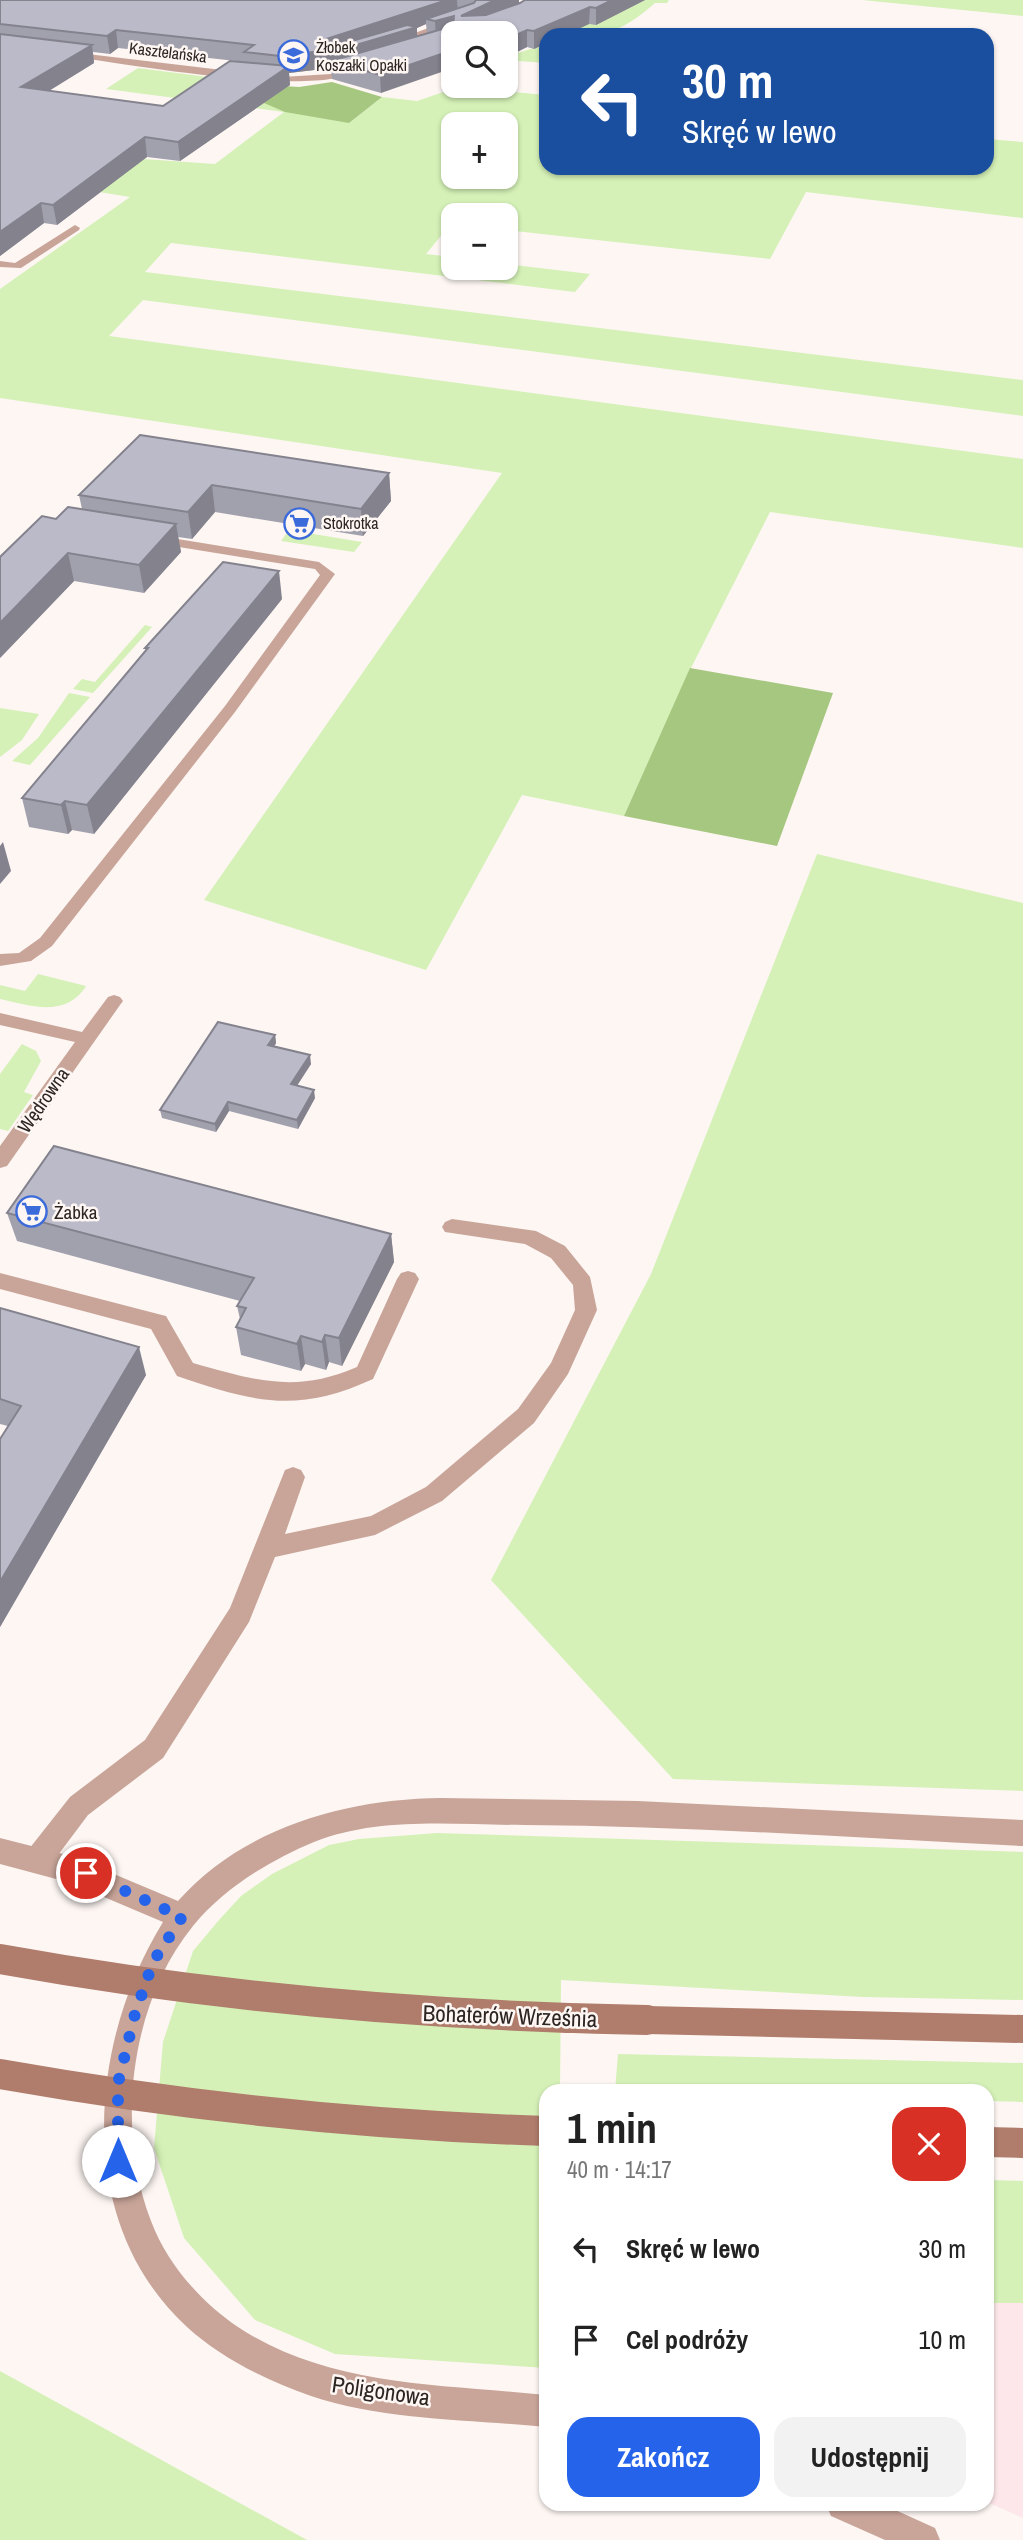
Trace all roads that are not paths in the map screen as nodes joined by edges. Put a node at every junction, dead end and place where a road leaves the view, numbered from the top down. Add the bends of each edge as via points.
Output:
1 (386, 0) edge
2 (408, 37) junction
3 (395, 41) edge
4 (50, 51) edge
5 (416, 51) edge
6 (363, 68) edge
7 (75, 228) edge
8 (0, 264) edge
9 (18, 266) junction
10 (0, 278) edge
11 (132, 536) edge
12 (0, 960) edge
13 (114, 1001) dead end
14 (0, 1019) edge
15 (87, 1039) junction
16 (0, 1161) edge
17 (452, 1227) dead end
18 (408, 1279) dead end
19 (0, 1281) edge
20 (293, 1477) dead end
21 (268, 1548) junction
22 (1023, 1833) edge
23 (0, 1851) edge
24 (39, 1858) junction
25 (182, 1917) junction
26 (0, 1959) edge
27 (1023, 2029) edge
28 (0, 2074) edge
29 (539, 2131) edge
30 (994, 2142) edge
31 (1023, 2143) edge
32 (539, 2410) edge
33 (859, 2511) edge
34 (923, 2540) edge

1 - 2 street via 476,11
2 - 3 street
2 - 5 street via 436,44
4 - 6 street, Kasztelańska via 282,80 332,77
7 - 9 street
8 - 9 street
9 - 10 street
11 - 12 street via 320,566 328,574 230,709 46,942 28,957
13 - 15 street, Wędrowna
14 - 15 street
15 - 16 street, Wędrowna
17 - 21 street via 529,1237 558,1252 583,1283 586,1310 560,1368 526,1416 434,1494 375,1525
18 - 19 street via 365,1373 326,1390 279,1396 185,1370 158,1322
20 - 21 street
21 - 24 street via 240,1614 154,1749 79,1806
22 - 25 street, Poligonowa via 603,1811 397,1812 328,1824 267,1850
23 - 24 street
24 - 25 street via 100,1877
25 - 32 street, Poligonowa via 153,1962 118,2083 118,2161 131,2218 158,2271 196,2314 252,2354 326,2385
26 - 27 main road, Bohaterów Września, bridge via 159,1987 313,2006 498,2019
28 - 29 main road, bridge via 272,2114
30 - 31 main road
33 - 34 street

